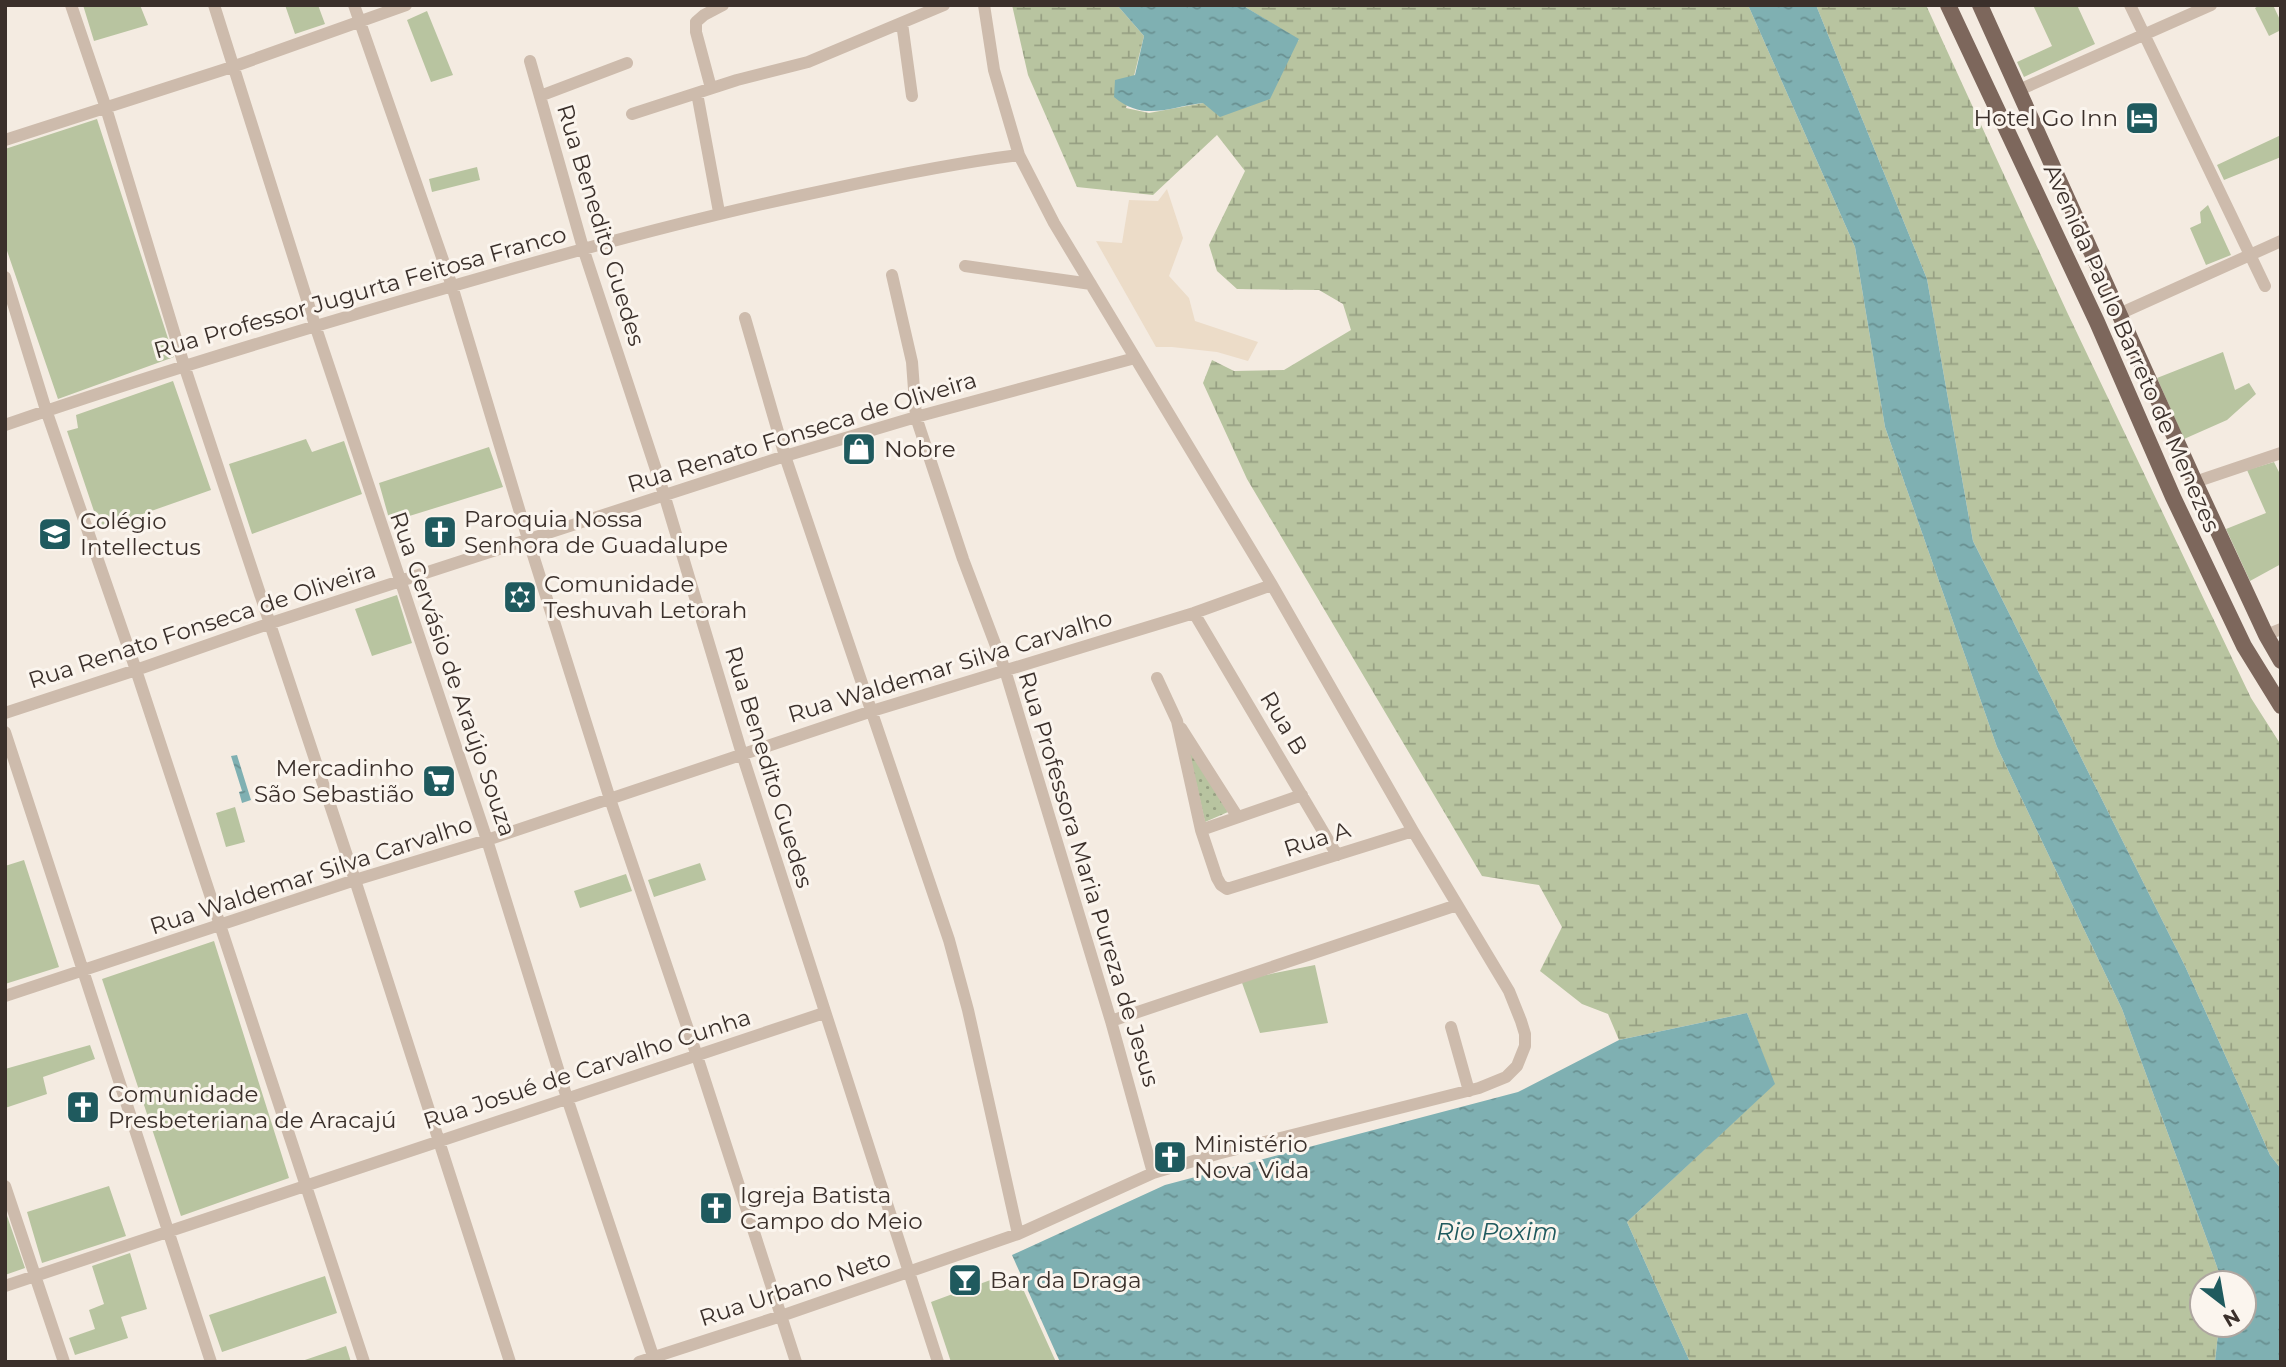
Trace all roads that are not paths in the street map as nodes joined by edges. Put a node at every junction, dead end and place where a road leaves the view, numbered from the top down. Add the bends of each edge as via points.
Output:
1 (71, 5) edge
2 (214, 5) edge
3 (354, 5) edge
4 (406, 5) edge
5 (723, 5) edge
6 (944, 5) edge
7 (984, 5) edge
8 (1948, 5) edge
9 (1980, 5) edge
10 (2130, 5) edge
11 (2211, 5) edge
12 (359, 21) junction
13 (902, 23) junction
14 (2144, 35) junction
15 (530, 61) dead end
16 (627, 63) dead end
17 (235, 66) junction
18 (711, 88) junction
19 (2019, 90) junction
20 (697, 93) junction
21 (540, 96) junction
22 (912, 96) dead end
23 (106, 108) junction
24 (632, 114) dead end
25 (5, 140) edge
26 (1019, 155) junction
27 (719, 212) junction
28 (2281, 241) edge
29 (583, 248) junction
30 (2250, 254) junction
31 (965, 266) dead end
32 (892, 275) dead end
33 (5, 277) edge
34 (1091, 284) junction
35 (452, 286) junction
36 (2265, 286) dead end
37 (2119, 314) junction
38 (746, 318) dead end
39 (315, 325) junction
40 (1135, 358) junction
41 (184, 365) junction
42 (46, 411) junction
43 (916, 417) junction
44 (5, 425) edge
45 (2281, 453) edge
46 (785, 456) junction
47 (2195, 482) junction
48 (664, 494) junction
49 (528, 540) junction
50 (399, 581) junction
51 (1272, 585) junction
52 (1194, 613) junction
53 (271, 623) junction
54 (2273, 632) edge
55 (2281, 662) edge
56 (136, 670) junction
57 (1005, 670) junction
58 (1157, 678) dead end
59 (2281, 706) edge
60 (872, 712) junction
61 (5, 713) edge
62 (1177, 721) junction
63 (5, 732) edge
64 (742, 754) junction
65 (1302, 795) junction
66 (610, 799) junction
67 (1237, 816) junction
68 (1201, 830) junction
69 (1413, 831) junction
70 (487, 840) junction
71 (1337, 855) junction
72 (355, 880) junction
73 (1457, 905) junction
74 (220, 925) junction
75 (83, 972) junction
76 (5, 996) edge
77 (824, 1013) junction
78 (1111, 1021) junction
79 (1451, 1027) dead end
80 (697, 1056) junction
81 (1469, 1091) junction
82 (567, 1098) junction
83 (440, 1140) junction
84 (1153, 1173) junction
85 (5, 1186) edge
86 (306, 1186) junction
87 (169, 1233) junction
88 (1018, 1234) junction
89 (909, 1273) junction
90 (36, 1277) junction
91 (5, 1286) edge
92 (781, 1316) junction
93 (654, 1359) edge
94 (64, 1362) edge
95 (211, 1362) edge
96 (364, 1362) edge
97 (510, 1362) edge
98 (639, 1362) edge
99 (796, 1362) edge
100 (938, 1362) edge

1 - 23 street
2 - 17 street, Rua Gervásio de Araújo Souza
3 - 12 street
4 - 12 street
5 - 18 street via 696,22
6 - 13 street
7 - 26 street via 994,71
8 - 59 main road, Avenida Paulo Barreto de Menezes via 2238,634
9 - 19 main road, Avenida Paulo Barreto de Menezes
10 - 14 street
11 - 14 street
12 - 17 street
12 - 35 street
13 - 18 street via 808,62
13 - 22 street
14 - 19 street
14 - 30 street
15 - 21 street, Rua Benedito Guedes
16 - 21 street
17 - 23 street
17 - 39 street, Rua Gervásio de Araújo Souza
18 - 20 street
19 - 37 main road, Avenida Paulo Barreto de Menezes
20 - 24 street
20 - 27 street
21 - 29 street, Rua Benedito Guedes
23 - 25 street
23 - 41 street
26 - 27 street, Rua Professor Jugurta Feitosa Franco
26 - 34 street
27 - 29 street, Rua Professor Jugurta Feitosa Franco
28 - 30 street
29 - 35 street, Rua Professor Jugurta Feitosa Franco
29 - 48 street, Rua Benedito Guedes
30 - 36 street
30 - 37 street
31 - 34 street
32 - 43 street, Rua Professora Maria Pureza de Jesus via 912,362
33 - 42 street
34 - 40 street
35 - 39 street, Rua Professor Jugurta Feitosa Franco
35 - 49 street
37 - 47 main road, Avenida Paulo Barreto de Menezes
38 - 46 street
39 - 41 street, Rua Professor Jugurta Feitosa Franco
39 - 50 street, Rua Gervásio de Araújo Souza
40 - 43 street, Rua Renato Fonseca de Oliveira
40 - 51 street
41 - 42 street, Rua Professor Jugurta Feitosa Franco
41 - 53 street
42 - 44 street, Rua Professor Jugurta Feitosa Franco
42 - 56 street
43 - 46 street, Rua Renato Fonseca de Oliveira
43 - 57 street, Rua Professora Maria Pureza de Jesus
45 - 47 street
46 - 48 street, Rua Renato Fonseca de Oliveira
46 - 60 street
47 - 54 main road, Avenida Paulo Barreto de Menezes
48 - 49 street, Rua Renato Fonseca de Oliveira
48 - 64 street, Rua Benedito Guedes
49 - 50 street, Rua Renato Fonseca de Oliveira
49 - 66 street
50 - 53 street, Rua Renato Fonseca de Oliveira
50 - 70 street, Rua Gervásio de Araújo Souza
51 - 52 street, Rua Waldemar Silva Carvalho
51 - 69 street
52 - 57 street, Rua Waldemar Silva Carvalho
52 - 65 street, Rua B
53 - 56 street, Rua Renato Fonseca de Oliveira
53 - 72 street
54 - 55 main road, Avenida Paulo Barreto de Menezes
56 - 61 street, Rua Renato Fonseca de Oliveira
56 - 74 street
57 - 60 street, Rua Waldemar Silva Carvalho
57 - 78 street, Rua Professora Maria Pureza de Jesus
58 - 62 street
60 - 64 street, Rua Waldemar Silva Carvalho
60 - 88 street via 949,940
62 - 67 street
62 - 68 street
63 - 75 street
64 - 66 street, Rua Waldemar Silva Carvalho
64 - 77 street, Rua Benedito Guedes
65 - 67 street
65 - 71 street, Rua B
66 - 70 street, Rua Waldemar Silva Carvalho
66 - 80 street
67 - 68 street
68 - 71 street, Rua A via 1221,885 1227,889
69 - 71 street, Rua A
69 - 73 street
70 - 72 street, Rua Waldemar Silva Carvalho
70 - 82 street, Rua Gervásio de Araújo Souza
72 - 74 street, Rua Waldemar Silva Carvalho
72 - 83 street
73 - 78 street
73 - 81 street, Rua Urbano Neto via 1509,991 1525,1034 1517,1066 1506,1077
74 - 75 street, Rua Waldemar Silva Carvalho
74 - 86 street
75 - 76 street, Rua Waldemar Silva Carvalho
75 - 87 street
77 - 80 street, Rua Josué de Carvalho Cunha
77 - 89 street, Rua Benedito Guedes
78 - 84 street, Rua Professora Maria Pureza de Jesus
79 - 81 street
80 - 82 street, Rua Josué de Carvalho Cunha
80 - 92 street
81 - 84 street, Rua Urbano Neto
82 - 83 street, Rua Josué de Carvalho Cunha
82 - 93 street, Rua Gervásio de Araújo Souza
83 - 86 street, Rua Josué de Carvalho Cunha
83 - 97 street
84 - 88 street, Rua Urbano Neto
85 - 90 street
86 - 87 street, Rua Josué de Carvalho Cunha
86 - 96 street
87 - 90 street, Rua Josué de Carvalho Cunha
87 - 95 street
88 - 89 street, Rua Urbano Neto
89 - 92 street, Rua Urbano Neto
89 - 100 street, Rua Benedito Guedes
90 - 91 street, Rua Josué de Carvalho Cunha
90 - 94 street
92 - 93 street, Rua Urbano Neto
92 - 99 street
93 - 98 street, Rua Urbano Neto

